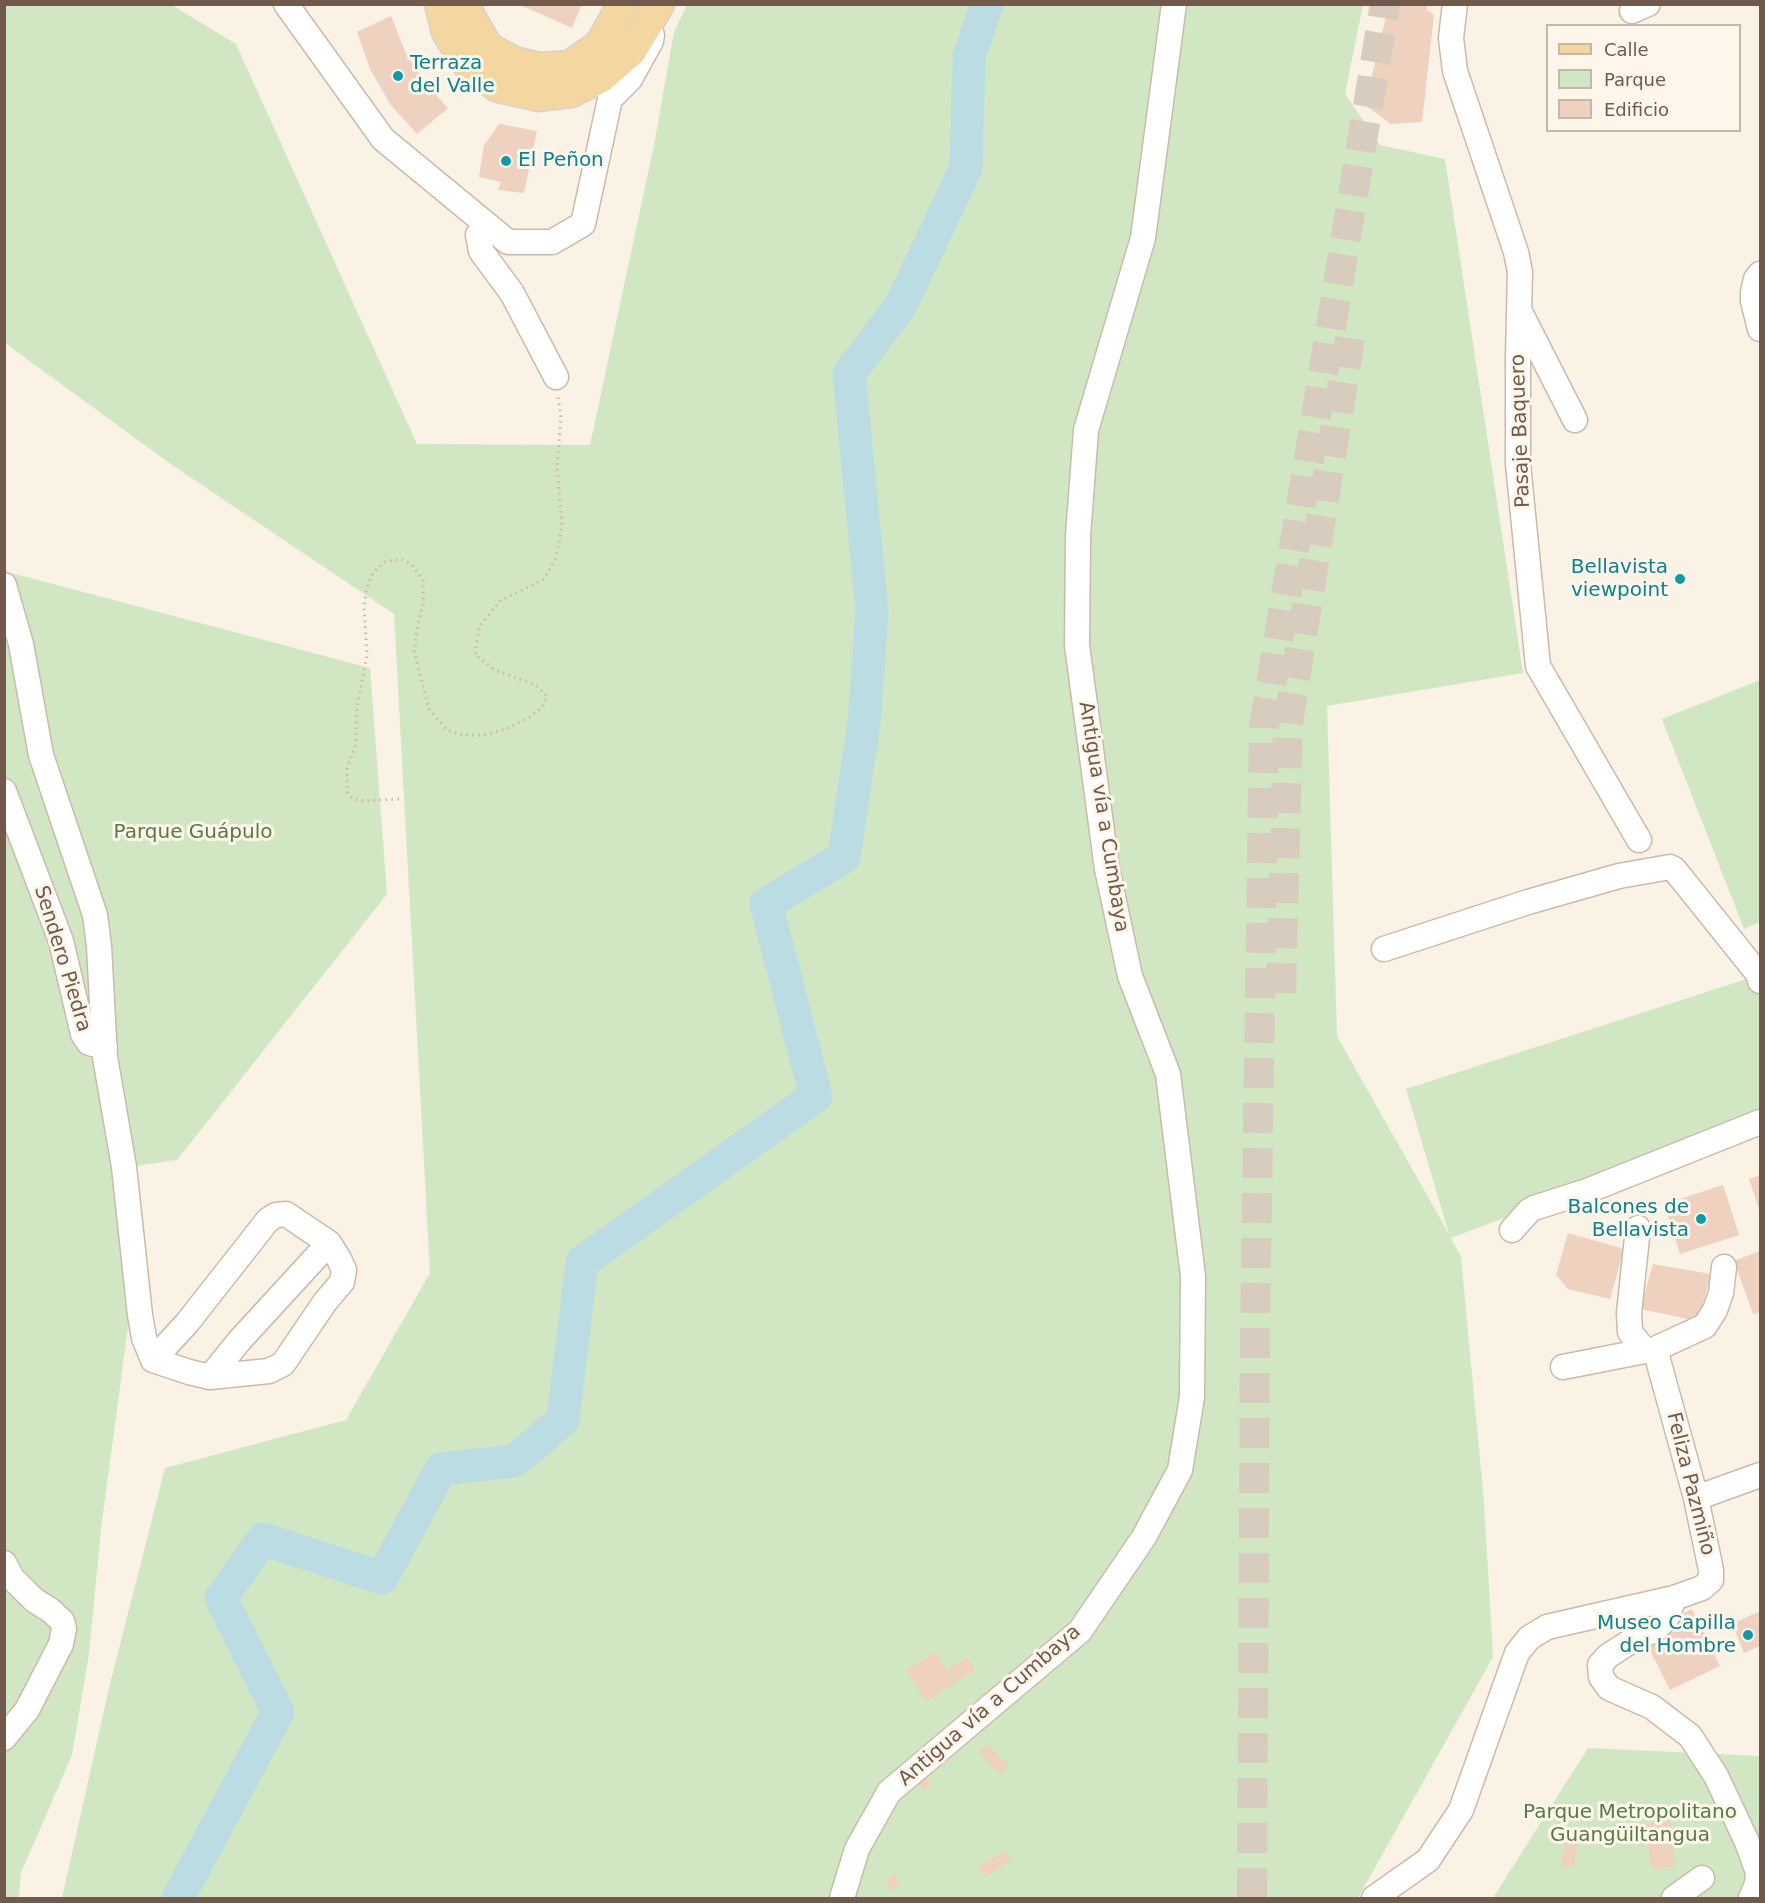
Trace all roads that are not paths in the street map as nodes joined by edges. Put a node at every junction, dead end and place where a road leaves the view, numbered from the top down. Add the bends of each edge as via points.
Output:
1 (286, 4) edge
2 (440, 4) edge
3 (466, 4) edge
4 (623, 4) edge
5 (1174, 4) edge
6 (1455, 4) edge
7 (659, 5) edge
8 (606, 88) junction
9 (489, 226) junction
10 (1761, 274) edge
11 (1519, 310) junction
12 (1761, 329) edge
13 (556, 377) road end
14 (1575, 420) dead end
15 (4, 585) edge
16 (4, 791) edge
17 (1639, 840) dead end
18 (1384, 949) dead end
19 (1761, 981) edge
20 (105, 1047) junction
21 (1761, 1122) edge
22 (1638, 1228) dead end
23 (1512, 1230) dead end
24 (329, 1243) junction
25 (1724, 1267) dead end
26 (1650, 1350) junction
27 (153, 1360) junction
28 (1563, 1367) dead end
29 (210, 1377) junction
30 (1761, 1475) edge
31 (1696, 1498) junction
32 (4, 1563) edge
33 (1674, 1598) junction
34 (4, 1738) edge
35 (1702, 1878) dead end
36 (842, 1899) edge
37 (1374, 1899) edge
38 (1674, 1899) edge
39 (1751, 1899) edge

1 - 9 street via 383,139
2 - 8 main road via 447,32 469,66 498,87 539,96
3 - 4 main road via 488,48 514,62 539,68 570,66 600,45
5 - 36 street, Antigua vía a Cumbaya via 1143,238 1086,430 1078,536 1077,645 1107,869 1130,976 1168,1074 1189,1241 1193,1276 1192,1397 1180,1470 1144,1537 1080,1631 890,1792 857,1849
6 - 11 street, Pasaje Baquero via 1451,38 1455,72 1516,252
7 - 8 main road
8 - 9 street via 583,224 552,242 508,242
9 - 13 street via 478,236 481,250 512,293
10 - 12 street via 1753,292
11 - 14 street
11 - 17 street, Pasaje Baquero via 1518,464 1538,666
15 - 20 street via 21,644 41,755 95,915
16 - 20 street, Sendero Piedra via 61,941 82,1035 89,1043
18 - 19 street via 1528,902 1619,876 1670,867
20 - 27 street via 124,1167 140,1316
21 - 23 street via 1534,1208
22 - 26 street via 1630,1332
24 - 27 street via 286,1214 268,1220
24 - 29 street
24 - 29 street via 344,1270 342,1282 283,1364 269,1371
25 - 26 street via 1718,1301 1705,1326
26 - 28 street
26 - 31 street, Feliza Pazmiño
27 - 29 street
30 - 31 street
31 - 33 street, Feliza Pazmiño via 1711,1580 1702,1588
32 - 34 street via 12,1578 62,1621 63,1629 61,1644 27,1710
33 - 37 street, Feliza Pazmiño via 1547,1627 1528,1638 1517,1653 1461,1810 1428,1860
33 - 39 street via 1667,1617 1654,1631 1642,1634 1608,1656 1600,1665 1601,1677 1609,1688 1652,1707 1690,1736 1716,1776 1747,1842 1758,1872
35 - 38 street

